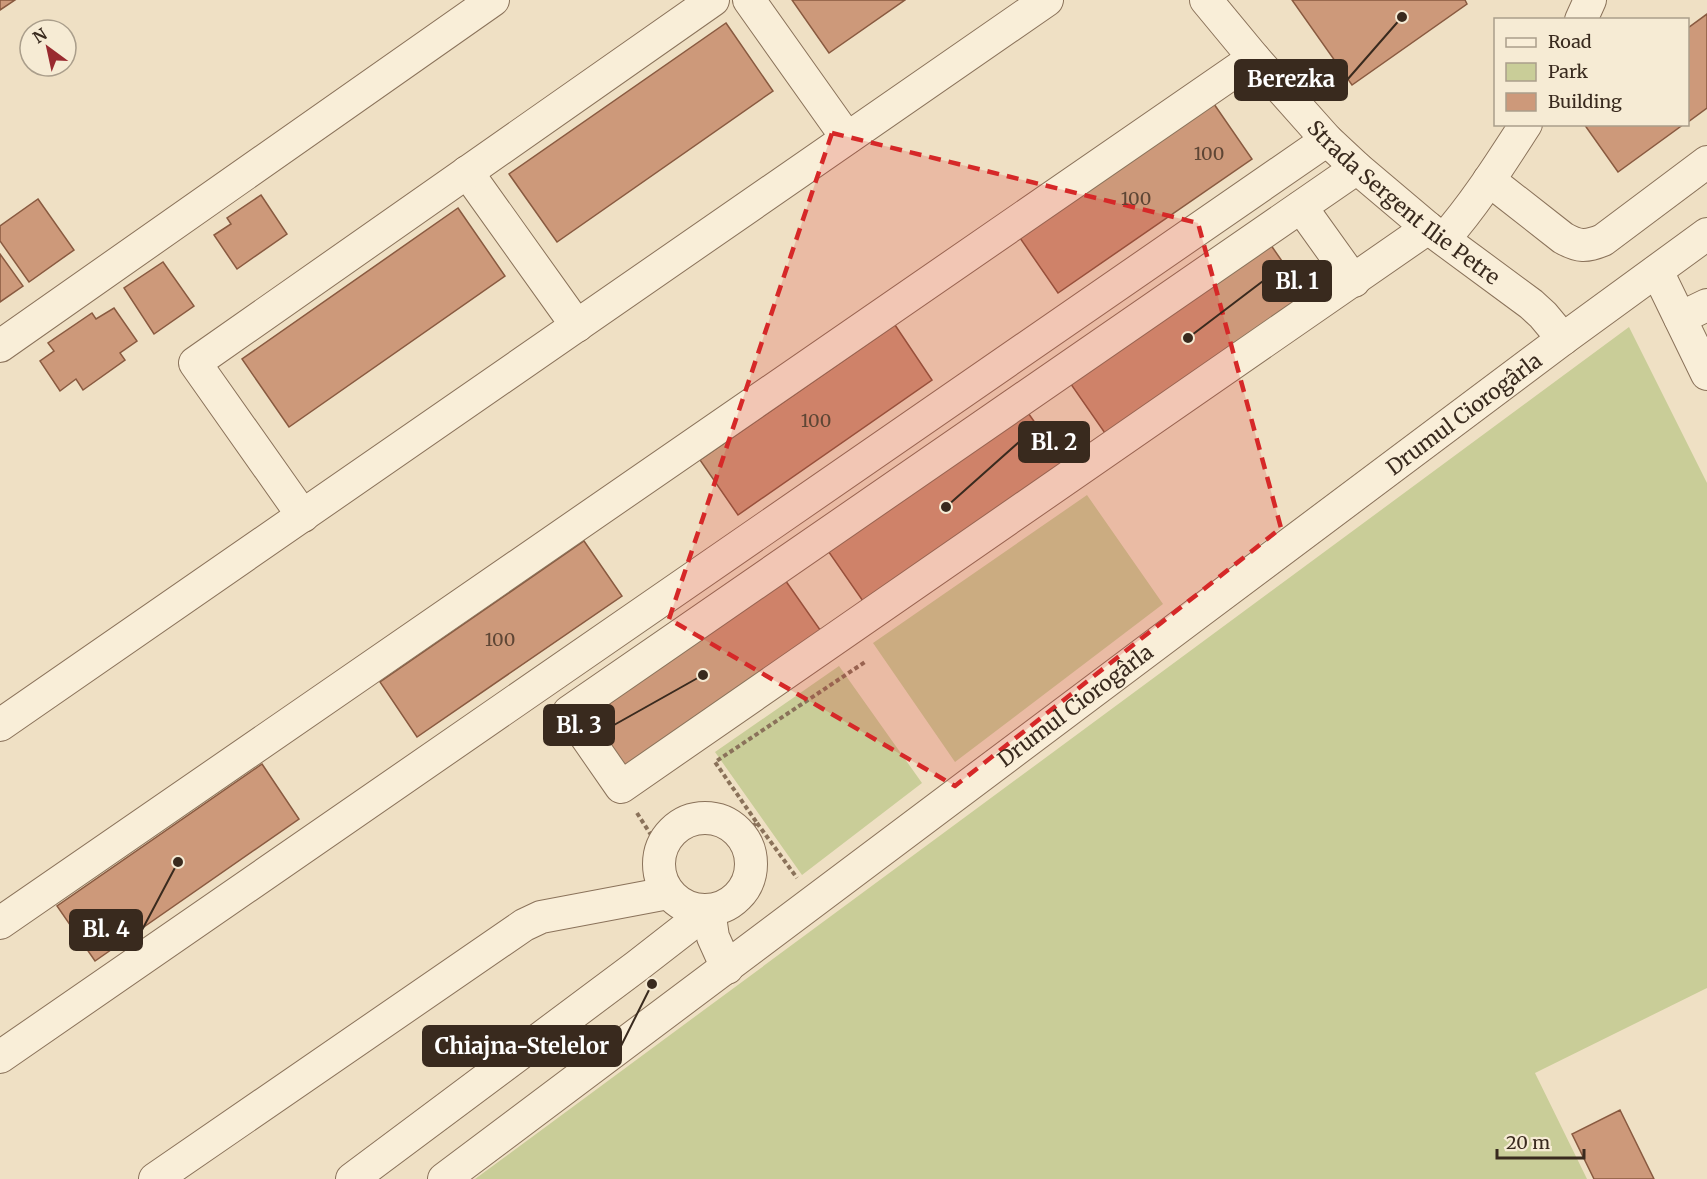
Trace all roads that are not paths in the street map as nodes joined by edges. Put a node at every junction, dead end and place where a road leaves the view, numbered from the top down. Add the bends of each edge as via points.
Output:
1 (494, 0) edge
2 (713, 0) edge
3 (749, 0) edge
4 (1047, 0) edge
5 (1206, 0) edge
6 (1590, 0) edge
7 (1582, 18) edge
8 (1254, 58) junction
9 (1525, 126) edge
10 (848, 138) junction
11 (1327, 140) junction
12 (1707, 162) edge
13 (1357, 168) junction
14 (467, 172) junction
15 (1489, 180) junction
16 (1301, 207) junction
17 (1436, 234) junction
18 (1707, 234) edge
19 (1657, 271) junction
20 (1354, 281) junction
21 (1694, 311) edge
22 (577, 326) junction
23 (1563, 339) junction
24 (0, 346) edge
25 (1707, 374) edge
26 (303, 516) junction
27 (0, 725) edge
28 (668, 893) junction
29 (709, 910) junction
30 (0, 923) edge
31 (727, 968) junction
32 (0, 1057) edge
33 (155, 1179) edge
34 (352, 1179) edge
35 (444, 1179) edge

1 - 24 street
2 - 14 street
3 - 10 street
4 - 10 street
5 - 8 street, Strada Sergent Ilie Petre
6 - 7 street
8 - 11 street, Strada Sergent Ilie Petre
8 - 30 street
9 - 15 street
10 - 22 street
11 - 13 street, Strada Sergent Ilie Petre
11 - 32 street
12 - 15 street via 1603,240 1589,245 1575,245 1563,238
13 - 16 street
13 - 17 street, Strada Sergent Ilie Petre
14 - 22 street
14 - 26 street via 195,363
15 - 17 street via 1456,225
16 - 20 street
16 - 20 street via 569,712 621,787
17 - 20 street
17 - 23 street, Strada Sergent Ilie Petre via 1531,304
18 - 19 street, Drumul Ciorogârla
19 - 21 street
19 - 23 street, Drumul Ciorogârla
21 - 25 street
22 - 26 street
23 - 31 street, Drumul Ciorogârla
26 - 27 street
28 - 29 street via 686,907
28 - 29 street via 658,864 660,849 679,825 708,818 736,829 749,829 745,841 751,871 746,885 737,898
28 - 33 street via 541,917 524,925
29 - 31 street via 713,936
29 - 34 street
31 - 35 street, Drumul Ciorogârla

